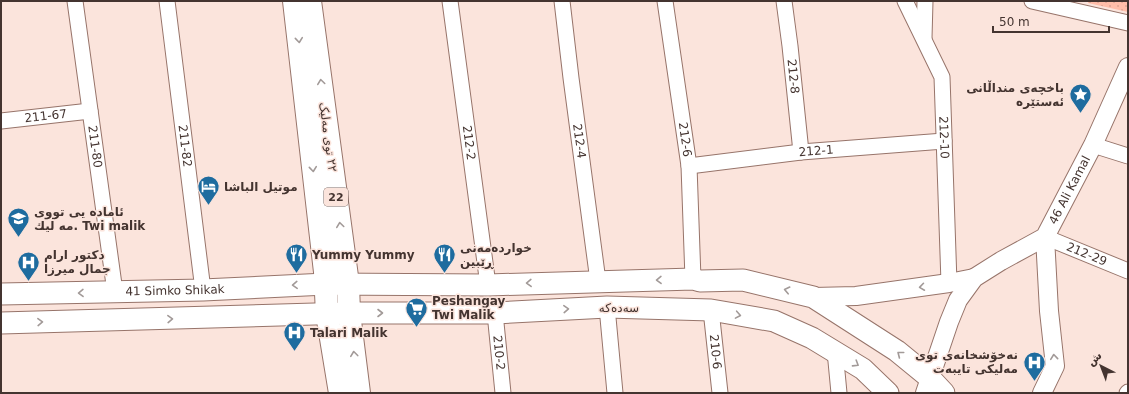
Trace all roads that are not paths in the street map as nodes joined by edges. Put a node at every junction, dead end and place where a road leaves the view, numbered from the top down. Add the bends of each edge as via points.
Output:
1 (75, 1) edge
2 (167, 1) edge
3 (294, 1) edge
4 (310, 1) edge
5 (450, 1) edge
6 (562, 1) edge
7 (665, 1) edge
8 (784, 1) edge
9 (905, 1) edge
10 (926, 1) edge
11 (1032, 1) edge
12 (1076, 6) edge
13 (1128, 23) edge
14 (924, 39) junction
15 (1128, 67) edge
16 (90, 111) junction
17 (1, 121) edge
18 (944, 141) junction
19 (1093, 145) junction
20 (801, 152) junction
21 (1128, 156) edge
22 (689, 166) junction
23 (1045, 237) junction
24 (1128, 271) edge
25 (974, 278) junction
26 (693, 280) junction
27 (598, 282) junction
28 (949, 283) junction
29 (326, 284) junction
30 (348, 284) junction
31 (488, 285) junction
32 (203, 290) junction
33 (115, 292) junction
34 (1, 294) edge
35 (813, 297) junction
36 (606, 307) junction
37 (711, 310) junction
38 (348, 313) junction
39 (495, 313) junction
40 (327, 314) junction
41 (1, 324) edge
42 (835, 351) junction
43 (933, 388) edge
44 (340, 393) edge
45 (359, 393) edge
46 (503, 393) edge
47 (615, 393) edge
48 (720, 393) edge
49 (839, 393) edge
50 (888, 393) edge
51 (1042, 393) edge

1 - 16 street, 211-80
2 - 32 street, 211-82
3 -> 29 main road, ٢٢ توی مەلیک / 22
30 -> 4 main road, ٢٢ توی مەلیک / 22
5 - 31 street, 212-2
6 - 27 street, 212-4
7 - 22 street, 212-6
8 - 20 street, 212-8
9 - 14 street, 212-10
10 - 14 street
11 - 12 street
12 - 13 street
14 - 18 street, 212-10 via 942,77
15 - 19 street, 46 Ali Kamal
16 - 17 street, 211-67
16 - 33 street, 211-80
18 - 20 street, 212-1
18 - 28 street, 212-10
19 - 21 street
19 - 23 street, 46 Ali Kamal
20 - 22 street, 212-1
22 - 26 street, 212-6
23 - 24 street, 212-29
23 - 25 street, 46 Ali Kamal
51 -> 23 street via 1055,366
25 - 28 street, 46 Ali Kamal
25 - 43 street, 46 Ali Kamal via 958,300 949,322
26 -> 27 main road, 41 Simko Shikak
35 -> 26 main road, 41 Simko Shikak via 743,280
27 -> 31 main road, 41 Simko Shikak
28 -> 35 street, 46 Ali Kamal via 856,296
29 - 30 main road, 41 Simko Shikak
29 -> 32 main road, 41 Simko Shikak
29 - 40 main road, ٢٢ توی مەلیک / 22
30 - 31 main road, 41 Simko Shikak
30 - 38 main road, ٢٢ توی مەلیک / 22
32 - 33 main road, 41 Simko Shikak
33 -> 34 main road, 41 Simko Shikak
43 -> 35 main road, 41 Simko Shikak via 897,351
36 - 37 main road, سەدەکە
39 -> 36 main road, سەدەکە
36 - 47 street
37 -> 42 main road, سەدەکە via 774,321
37 - 48 street, 210-6
38 -> 39 main road, سەدەکە
38 - 40 main road, سەدەکە
45 -> 38 main road, ٢٢ توی مەلیک / 22
39 - 46 street, 210-2
41 -> 40 main road
40 - 44 main road, ٢٢ توی مەلیک / 22
42 - 49 street
42 -> 50 main road, سەدەکە via 863,369

